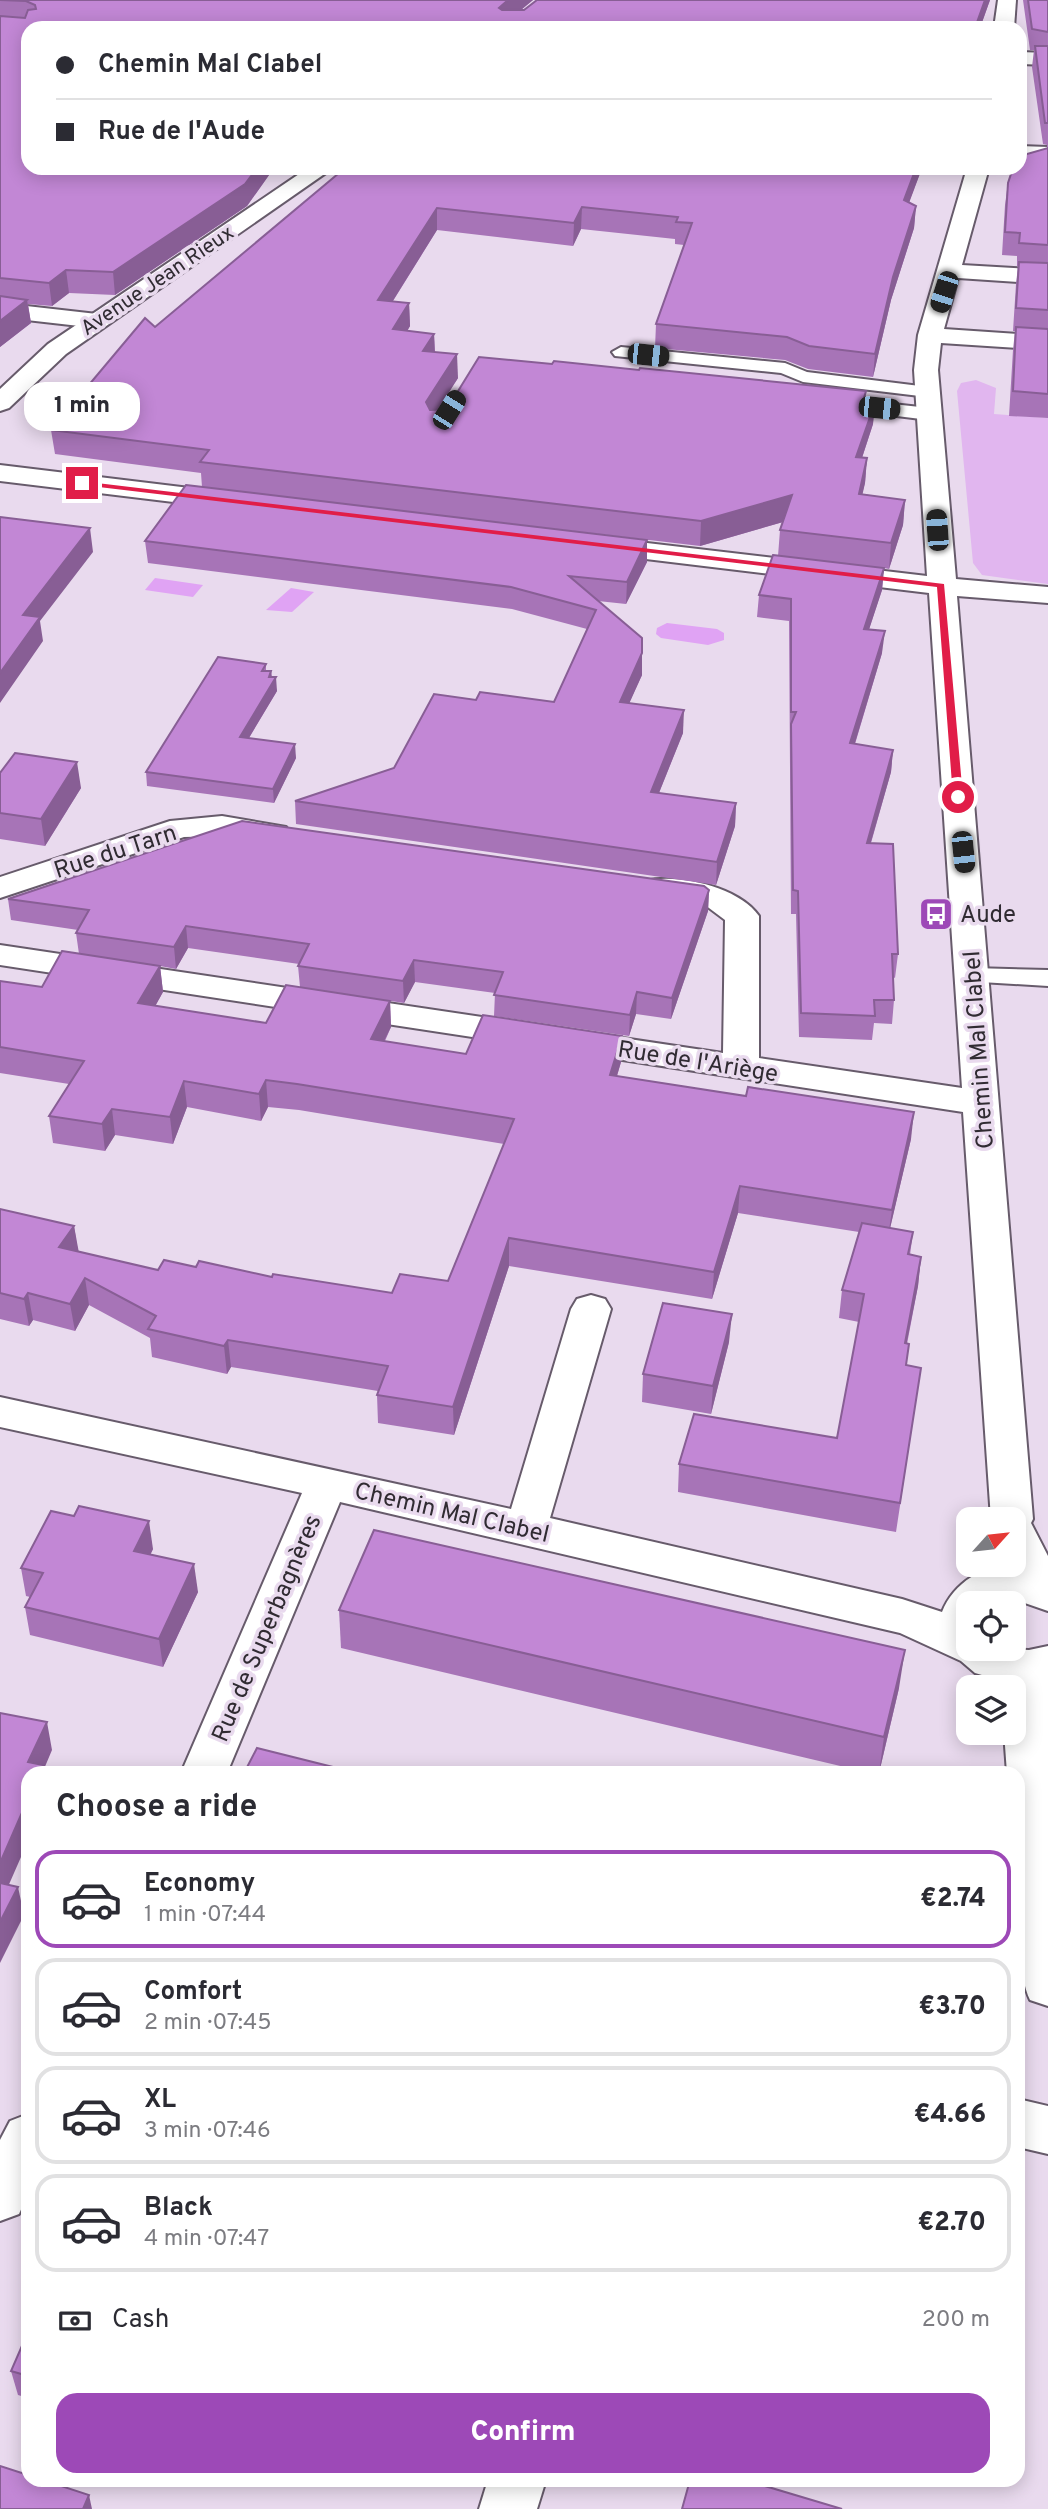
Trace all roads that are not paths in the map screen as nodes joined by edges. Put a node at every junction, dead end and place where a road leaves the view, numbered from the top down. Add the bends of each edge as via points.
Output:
1 (1007, 0) edge
2 (1005, 21) edge
3 (1027, 58) edge
4 (1048, 58) edge
5 (1027, 152) edge
6 (1048, 153) edge
7 (312, 175) edge
8 (976, 175) edge
9 (950, 271) junction
10 (1048, 277) edge
11 (0, 310) edge
12 (96, 321) junction
13 (930, 335) junction
14 (1048, 343) edge
15 (621, 352) dead end
16 (0, 403) edge
17 (825, 403) edge
18 (928, 403) junction
19 (0, 473) edge
20 (261, 505) edge
21 (564, 541) edge
22 (941, 585) junction
23 (1048, 596) edge
24 (304, 838) edge
25 (632, 884) edge
26 (0, 888) edge
27 (0, 955) edge
28 (973, 976) junction
29 (1048, 978) edge
30 (741, 1068) junction
31 (982, 1103) junction
32 (591, 1309) dead end
33 (0, 1412) edge
34 (327, 1483) junction
35 (1011, 1507) edge
36 (526, 1529) junction
37 (1026, 1557) edge
38 (1002, 1591) edge
39 (1048, 1591) edge
40 (956, 1635) edge
41 (990, 1661) edge
42 (1003, 1661) edge
43 (1012, 1661) edge
44 (1048, 1664) edge
45 (1048, 1670) edge
46 (207, 1766) edge
47 (1009, 1766) edge
48 (1025, 1855) edge
49 (1048, 1982) edge
50 (1025, 2125) edge
51 (1048, 2130) edge
52 (21, 2152) edge
53 (0, 2196) edge
54 (514, 2487) edge
55 (508, 2509) edge

1 - 2 street
3 - 4 street
5 - 6 street
7 - 12 street, Avenue Jean Rieux
8 - 9 street, Chemin Mal Clabel
9 - 10 street
9 - 13 street, Chemin Mal Clabel
11 - 12 street
12 - 16 street, Avenue Jean Rieux via 57,349
13 - 14 street
13 - 18 street, Chemin Mal Clabel
15 - 18 lane via 785,368 803,377
17 - 18 lane
18 - 22 street, Chemin Mal Clabel
19 - 20 street
21 - 22 street
22 - 23 street
22 - 28 street, Chemin Mal Clabel
24 - 26 street, Rue du Tarn via 222,826 181,828
25 - 30 street via 714,896 741,916
27 - 30 street, Rue de l'Ariège
28 - 29 lane
28 - 31 street, Chemin Mal Clabel
30 - 31 street, Rue de l'Ariège
31 - 35 street, Chemin Mal Clabel
32 - 36 street
33 - 34 street, Chemin Mal Clabel
34 - 36 street, Chemin Mal Clabel
34 - 46 street, Rue de Superbagnères
36 - 40 street, Chemin Mal Clabel via 902,1616
37 - 39 street
38 - 39 street via 1004,1583
41 - 47 street
42 - 44 street, Chemin Mal Clabel via 1010,1667 1030,1670
43 - 45 street via 1041,1679
48 - 49 street
50 - 51 street
52 - 53 street
54 - 55 street

